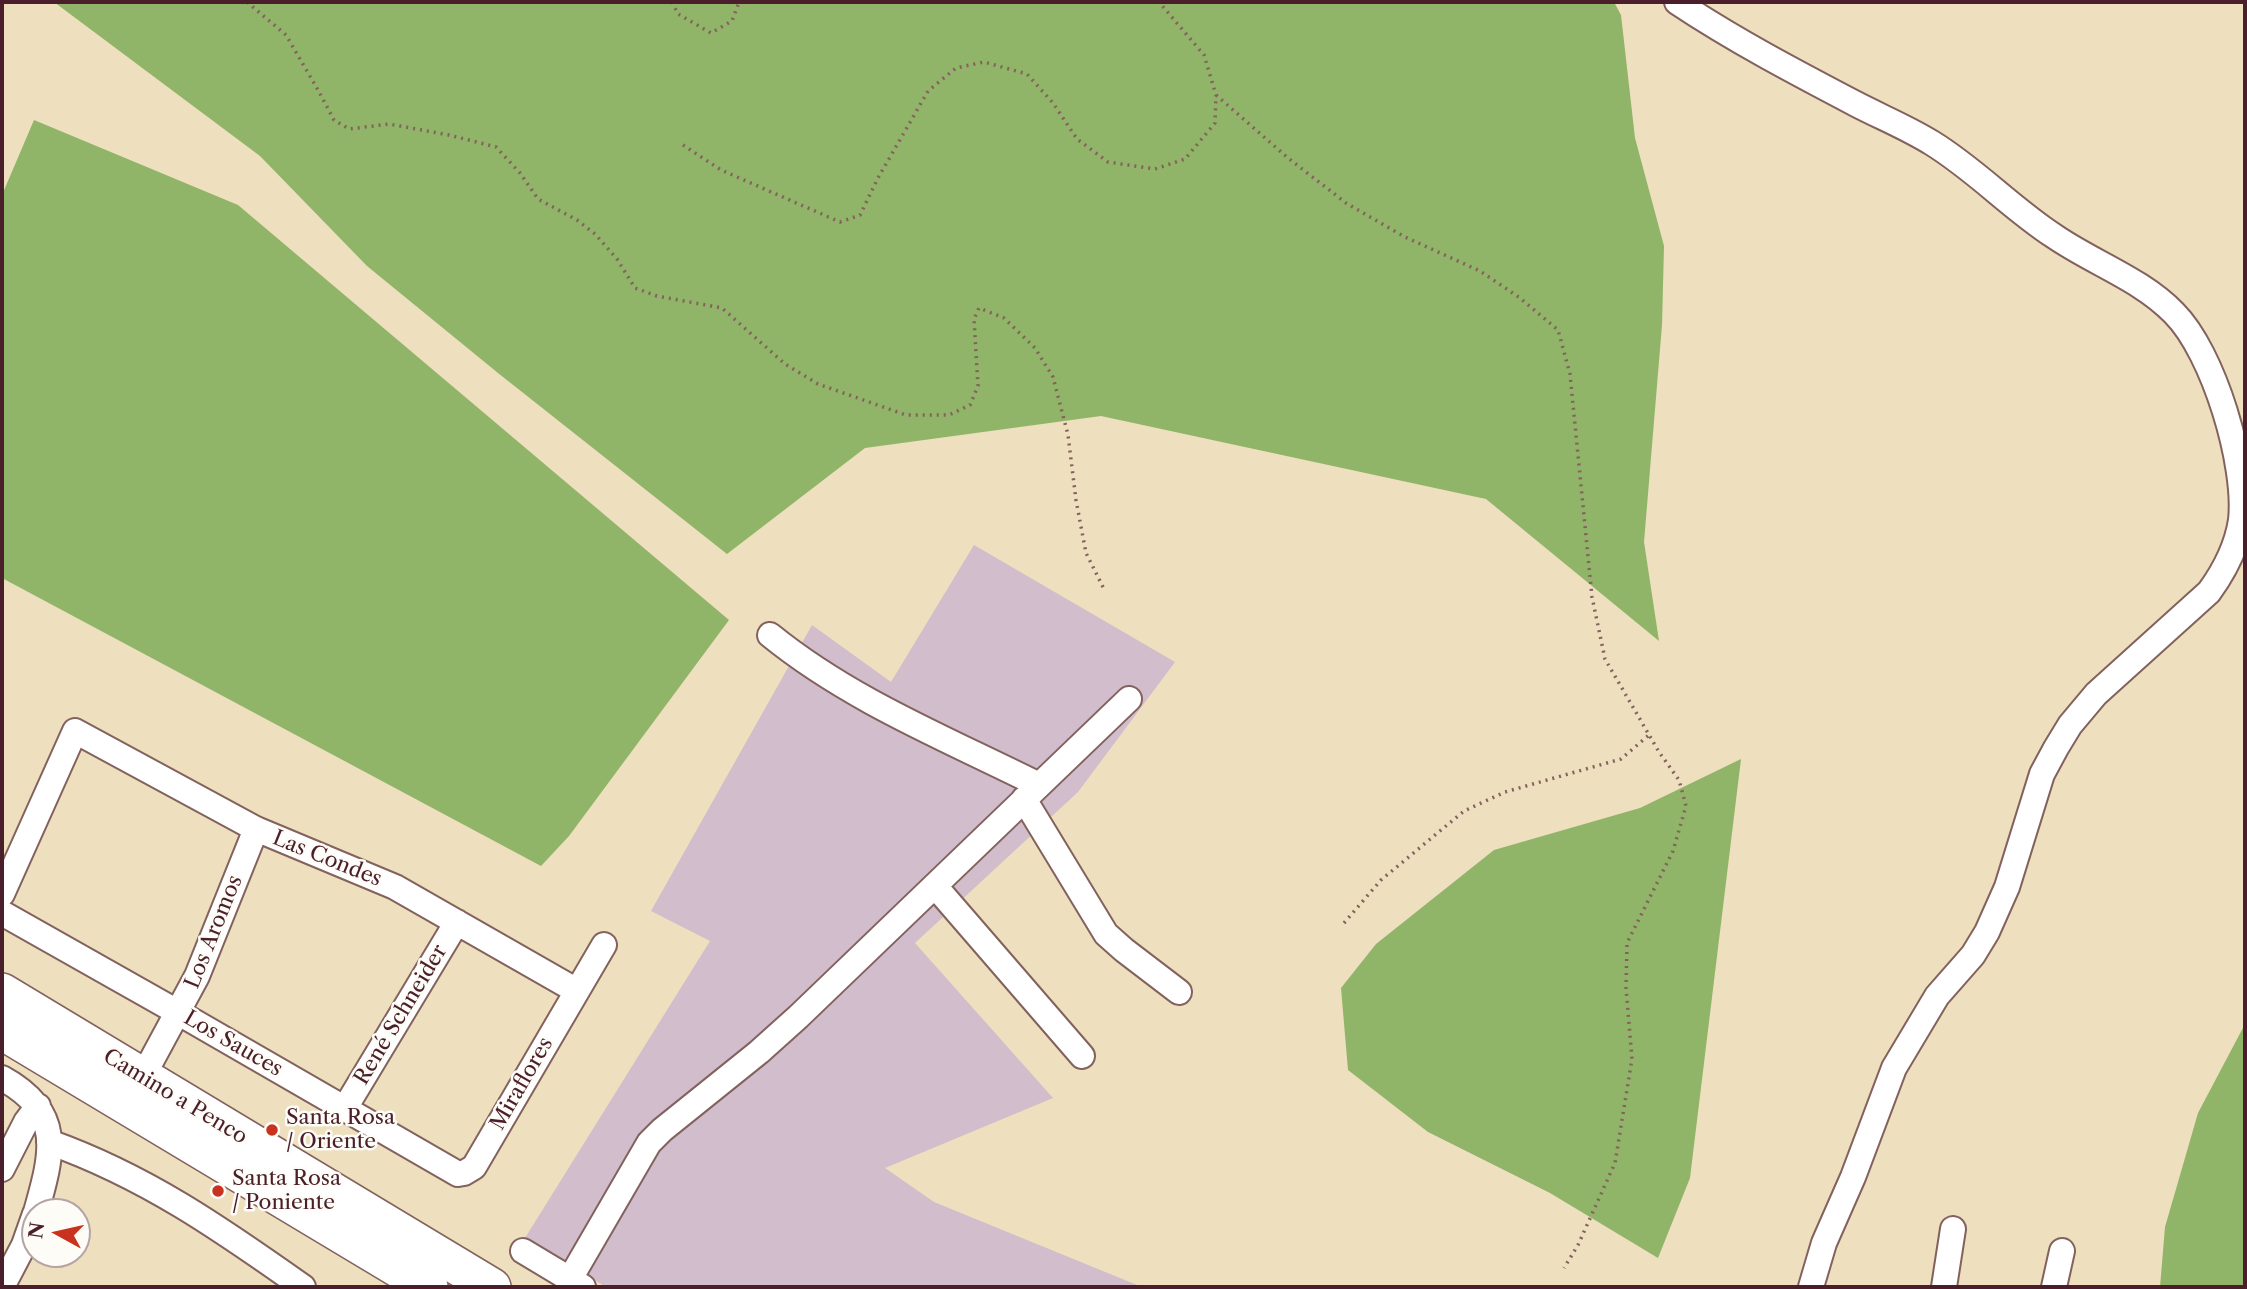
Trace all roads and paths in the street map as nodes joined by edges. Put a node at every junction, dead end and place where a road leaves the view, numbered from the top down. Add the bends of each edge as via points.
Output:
1 (247, 2) edge
2 (672, 2) edge
3 (738, 2) edge
4 (1159, 2) edge
5 (1677, 2) edge
6 (1216, 94) junction
7 (683, 145) dead end
8 (1105, 591) dead end
9 (770, 635) dead end
10 (1129, 699) dead end
11 (1649, 735) junction
12 (1032, 792) junction
13 (256, 829) junction
14 (935, 886) junction
15 (2, 894) edge
16 (2, 913) edge
17 (457, 922) junction
18 (1344, 923) dead end
19 (604, 945) dead end
20 (577, 991) junction
21 (2, 992) edge
22 (1179, 992) dead end
23 (180, 1013) junction
24 (2, 1031) edge
25 (1082, 1056) dead end
26 (7, 1081) edge
27 (134, 1092) junction
28 (38, 1106) junction
29 (345, 1108) junction
30 (49, 1142) junction
31 (2, 1169) edge
32 (464, 1174) joint
33 (39, 1198) edge
34 (1953, 1229) dead end
35 (21, 1251) edge
36 (523, 1251) dead end
37 (2062, 1251) dead end
38 (1564, 1268) dead end
39 (577, 1283) edge
40 (2, 1287) edge
41 (303, 1287) edge
42 (429, 1287) edge
43 (492, 1287) edge
44 (1811, 1287) edge
45 (1944, 1287) edge
46 (2054, 1287) edge

1 - 8 path via 286,36 334,120 349,129 389,124 496,147 538,199 595,234 635,288 722,308 785,364 818,384 906,415 949,415 970,405 978,386 974,319 979,308 1004,318 1035,348 1053,377 1068,435 1086,554
2 - 3 path via 678,14 710,33 732,21
4 - 6 path via 1204,55
5 - 44 street via 1813,82 1929,141 2054,237 2162,302 2193,336 2206,363 2226,415 2242,487 2237,539 2215,584 2096,694 2056,748 2042,774 2007,887 1987,932 1937,996 1894,1068
6 - 7 path via 1214,123 1185,159 1155,169 1108,162 1077,139 1027,75 984,62 956,68 928,91 860,215 840,222 721,170
6 - 11 path via 1346,203 1405,237 1480,271 1558,330 1570,374 1601,645
9 - 12 street via 846,689
10 - 12 street
11 - 18 path via 1621,759 1505,792 1464,811 1381,880
11 - 38 path via 1679,780 1686,806 1673,851 1628,943 1626,988 1632,1059 1615,1163
12 - 14 street
12 - 22 street via 1106,934
13 - 15 street, Las Condes via 75,731
13 - 17 street, Las Condes via 395,887
13 - 23 street, Los Aromos
14 - 25 street
14 - 39 street via 779,1035 655,1137
16 - 23 street, Los Sauces
17 - 20 street, Las Condes
17 - 29 street, René Schneider
19 - 20 street, Miraflores
20 - 32 street, Miraflores via 474,1167
21 - 27 highway, Camino a Penco
23 - 27 street, Los Aromos
23 - 29 street, Los Sauces
24 - 27 highway, Camino a Penco
26 - 28 street
27 - 42 highway, Camino a Penco
27 - 43 highway, Camino a Penco
28 - 30 street
28 - 31 street
29 - 32 street, Los Sauces via 452,1172
30 - 33 street
30 - 41 street via 107,1164 165,1195
34 - 45 street
35 - 40 street
36 - 39 street
37 - 46 street

